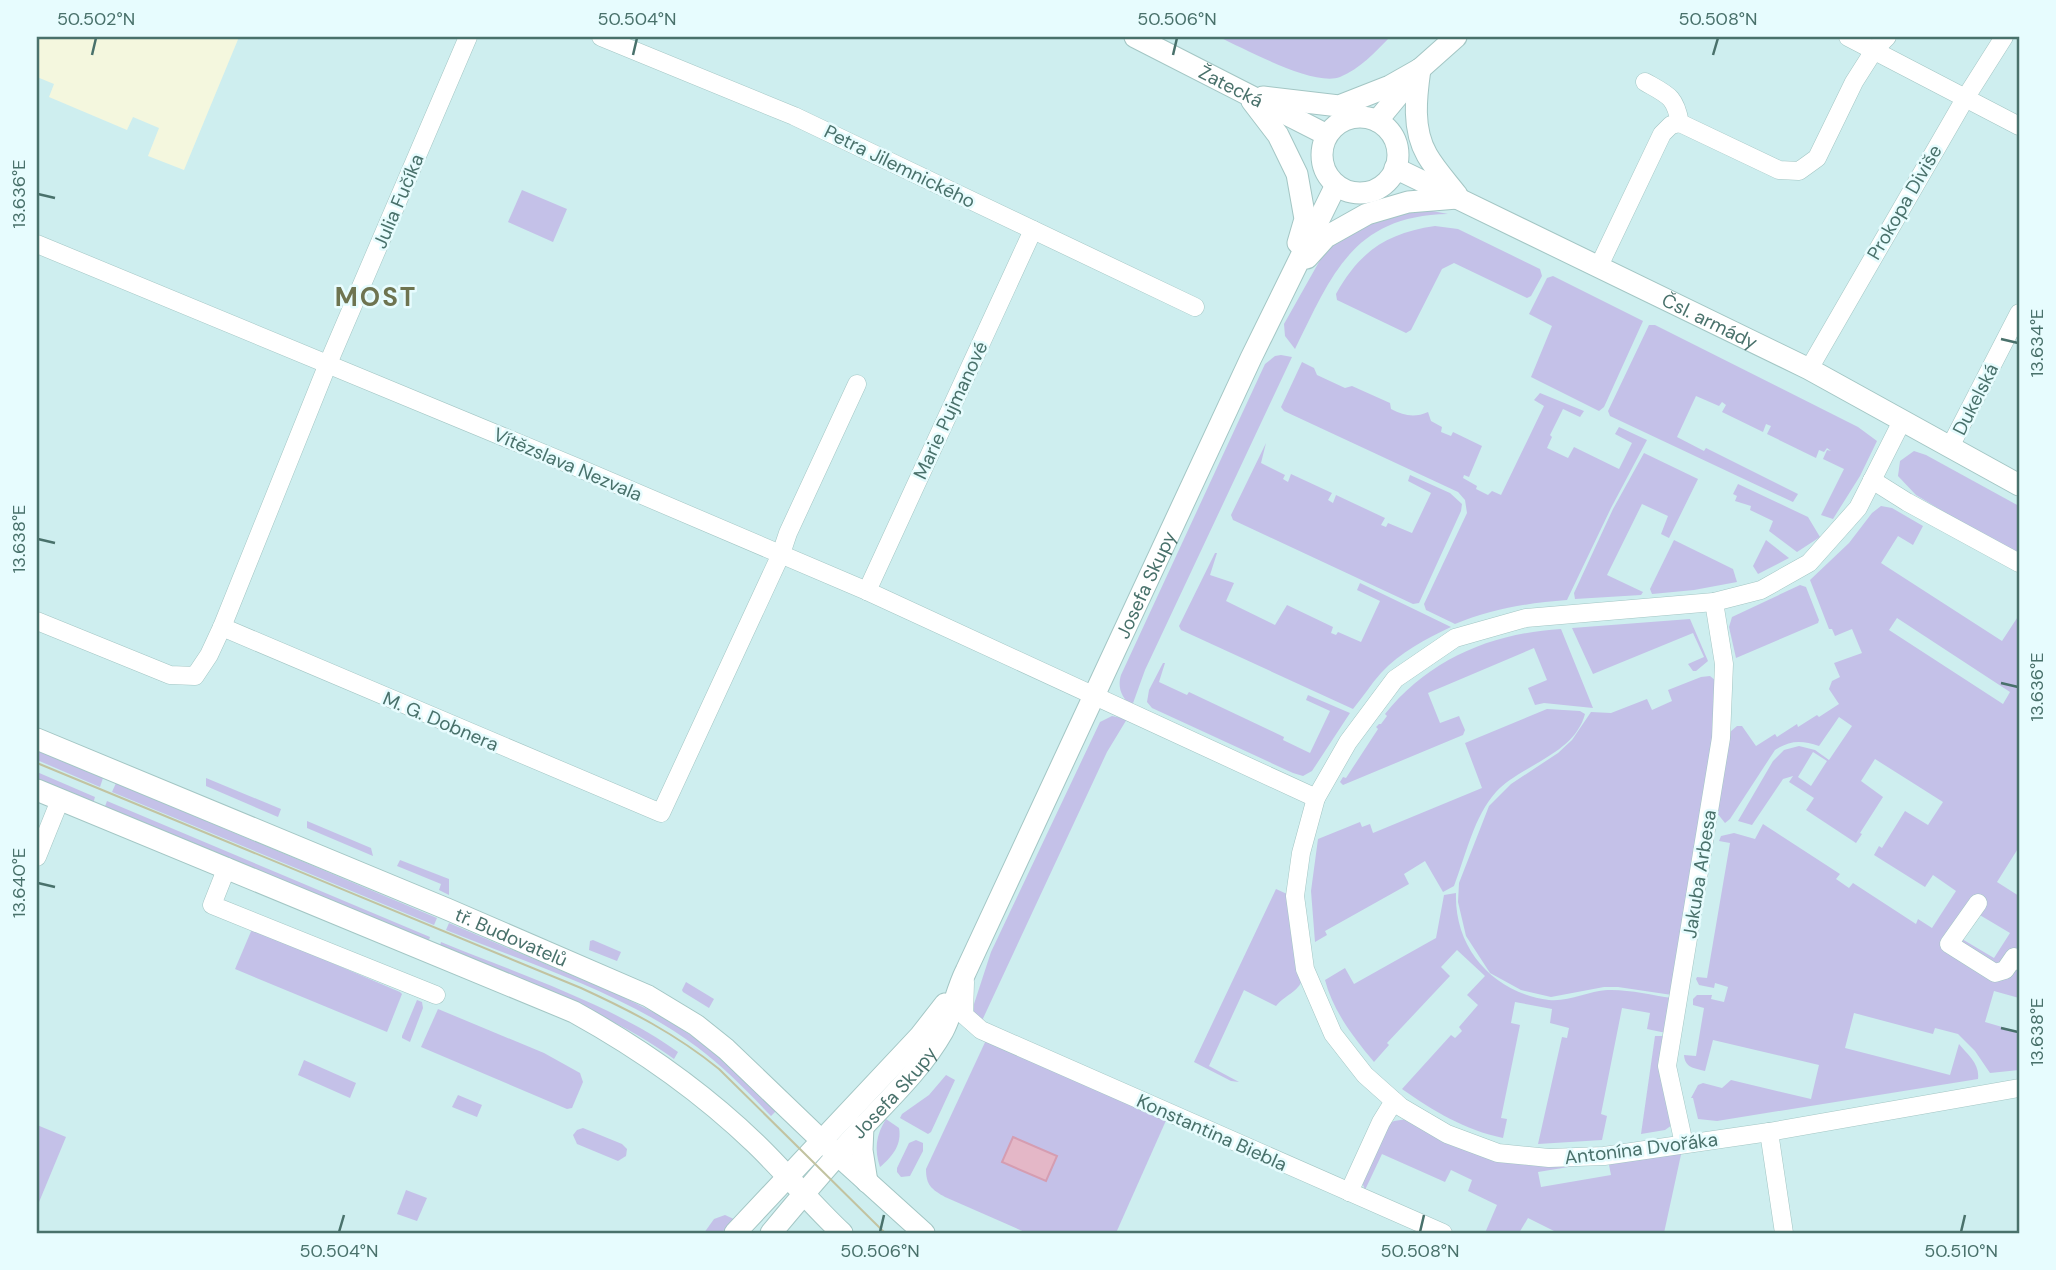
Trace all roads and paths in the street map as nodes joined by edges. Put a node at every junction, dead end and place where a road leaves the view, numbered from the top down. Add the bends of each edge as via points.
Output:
1 (468, 37) edge
2 (601, 37) edge
3 (1135, 37) edge
4 (1456, 37) edge
5 (1849, 37) edge
6 (2004, 37) edge
7 (625, 41) edge
8 (1881, 43) edge
9 (1420, 69) junction
10 (1645, 82) dead end
11 (1248, 95) junction
12 (1966, 97) junction
13 (1377, 121) junction
14 (1680, 124) junction
15 (2019, 125) edge
16 (1327, 135) junction
17 (1395, 168) junction
18 (1336, 185) junction
19 (1459, 198) junction
20 (1033, 230) junction
21 (37, 244) edge
22 (1599, 267) junction
23 (1289, 279) junction
24 (1195, 307) dead end
25 (2019, 313) edge
26 (327, 366) junction
27 (1809, 369) junction
28 (857, 384) dead end
29 (1902, 421) junction
30 (1950, 447) junction
31 (1872, 480) junction
32 (2019, 485) edge
33 (781, 554) junction
34 (2019, 563) edge
35 (867, 590) junction
36 (1714, 602) junction
37 (37, 621) edge
38 (222, 627) junction
39 (1095, 695) junction
40 (37, 739) edge
41 (37, 790) edge
42 (1317, 798) junction
43 (60, 800) junction
44 (37, 857) edge
45 (227, 867) junction
46 (1978, 903) dead end
47 (2019, 961) edge
48 (962, 978) junction
49 (436, 995) dead end
50 (2019, 1088) edge
51 (1394, 1101) junction
52 (796, 1115) junction
53 (858, 1117) junction
54 (1769, 1132) junction
55 (821, 1140) junction
56 (1684, 1144) junction
57 (759, 1147) junction
58 (838, 1155) junction
59 (786, 1176) junction
60 (867, 1182) junction
61 (1349, 1192) junction
62 (804, 1195) junction
63 (763, 1204) junction
64 (837, 1227) edge
65 (774, 1230) edge
66 (735, 1233) edge
67 (924, 1233) edge
68 (1443, 1233) edge
69 (1784, 1233) edge

1 - 26 street, Julia Fučíka
2 - 7 street, Petra Jilemnického
3 - 11 street, Žatecká
4 - 9 street
5 - 8 street
6 - 12 street, Prokopa Diviše
7 - 20 street, Petra Jilemnického
8 - 12 street
8 - 14 street via 1854,82 1817,158 1799,171 1779,170
9 - 11 street via 1339,106
9 - 13 street
9 - 19 street via 1415,99 1418,129 1426,154
10 - 14 street via 1672,97
11 - 16 street, Žatecká
11 - 23 street via 1278,135 1297,174 1305,219
12 - 15 street
12 - 27 street, Prokopa Diviše
13 - 16 street via 1344,120
13 - 17 street via 1397,146
14 - 22 street via 1662,134
16 - 18 street via 1322,156
17 - 18 street via 1381,187 1370,191 1358,193
17 - 19 street, Čsl. armády
18 - 23 street, Josefa Skupy
19 - 22 street, Čsl. armády
19 - 23 street via 1409,202 1367,214 1326,237
20 - 24 street, Petra Jilemnického
20 - 35 street, Marie Pujmanové
21 - 26 street, Vítězslava Nezvala
22 - 27 street, Čsl. armády
23 - 39 street, Josefa Skupy
25 - 30 street, Dukelská
26 - 33 street, Vítězslava Nezvala
26 - 38 street
27 - 29 street, Čsl. armády
28 - 33 street
29 - 30 street, Čsl. armády
29 - 31 street, Antonína Dvořáka
30 - 32 street, Čsl. armády
31 - 34 street
31 - 36 street, Antonína Dvořáka via 1858,508 1809,563 1761,590
33 - 35 street, Vítězslava Nezvala
33 - 38 street, M. G. Dobnera via 661,813
35 - 39 street, Vítězslava Nezvala
36 - 42 street, Antonína Dvořáka via 1526,618 1455,638 1395,679 1348,742
36 - 56 street, Jakuba Arbesa via 1724,664 1721,738 1667,1066
37 - 38 street via 170,675 195,676
39 - 42 street, Vítězslava Nezvala
39 - 48 street, Josefa Skupy
40 - 52 street, tř. Budovatelů via 648,996 726,1049
41 - 43 street
42 - 51 street, Antonína Dvořáka via 1301,853 1295,896 1305,969 1333,1034 1365,1075
43 - 44 street
43 - 45 street
45 - 49 street via 212,905
45 - 57 street via 574,1012 651,1057
46 - 47 street via 1949,944 1995,973 2005,970 2014,957
48 - 53 street, Josefa Skupy
48 - 61 street, Konstantina Biebla via 964,1015 981,1030
50 - 54 street, Antonína Dvořáka
51 - 56 street, Antonína Dvořáka via 1447,1134 1498,1153 1549,1158 1604,1156
51 - 61 street
52 - 53 street
52 - 55 street, tř. Budovatelů
53 - 55 street, Josefa Skupy
53 - 58 street, Josefa Skupy
53 - 60 street
54 - 56 street, Antonína Dvořáka
54 - 69 street
55 - 58 street, tř. Budovatelů
55 - 59 street, Josefa Skupy
57 - 59 street
57 - 63 street
58 - 60 street, tř. Budovatelů
58 - 62 street, Josefa Skupy
59 - 62 street
59 - 63 street, Josefa Skupy
60 - 67 street, tř. Budovatelů
61 - 68 street, Konstantina Biebla
62 - 64 street
62 - 65 street, Josefa Skupy
63 - 66 street, Josefa Skupy
64 - 65 street via 816,1217

